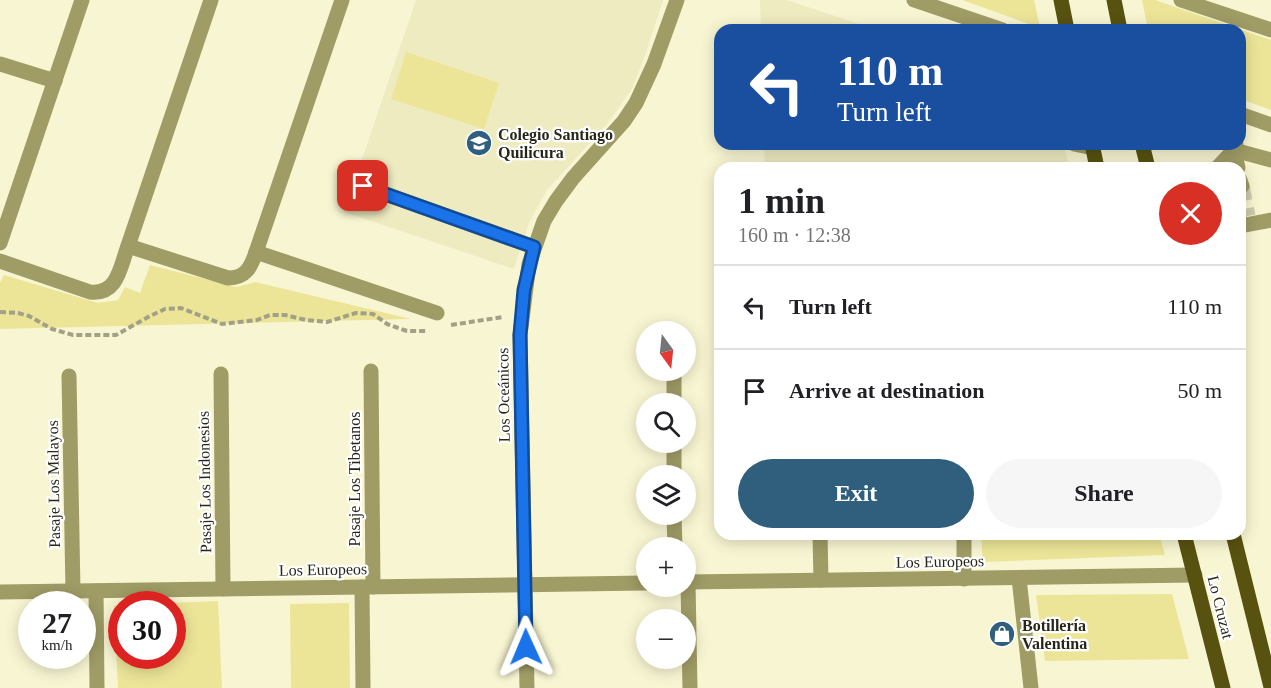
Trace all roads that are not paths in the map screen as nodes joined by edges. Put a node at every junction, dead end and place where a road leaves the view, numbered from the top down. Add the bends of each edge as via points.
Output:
1 (82, 0) edge
2 (211, 0) edge
3 (342, 0) edge
4 (677, 0) edge
5 (914, 0) edge
6 (1061, 0) edge
7 (1114, 0) edge
8 (1181, 0) edge
9 (985, 24) edge
10 (1066, 24) edge
11 (1119, 24) edge
12 (1271, 30) edge
13 (0, 64) edge
14 (55, 81) junction
15 (1246, 120) edge
16 (1271, 125) edge
17 (1232, 150) edge
18 (1242, 150) edge
19 (1222, 162) edge
20 (1271, 162) edge
21 (363, 186) dead end
22 (1271, 220) edge
23 (1246, 222) edge
24 (0, 243) edge
25 (128, 246) junction
26 (534, 247) junction
27 (256, 252) junction
28 (0, 261) edge
29 (440, 323) road end
30 (371, 371) dead end
31 (221, 374) dead end
32 (69, 376) dead end
33 (820, 540) edge
34 (964, 540) edge
35 (1186, 540) edge
36 (1234, 540) edge
37 (1195, 575) junction
38 (1019, 578) junction
39 (964, 579) junction
40 (821, 580) junction
41 (696, 582) edge
42 (636, 583) edge
43 (525, 585) junction
44 (367, 587) junction
45 (223, 589) junction
46 (73, 591) edge
47 (96, 591) joint
48 (0, 592) edge
49 (18, 592) edge
50 (687, 597) edge
51 (1271, 687) edge
52 (98, 688) edge
53 (363, 688) edge
54 (527, 688) edge
55 (690, 688) edge
56 (1031, 688) edge
57 (1223, 688) edge

1 - 14 street
2 - 25 street
3 - 27 street
4 - 26 street, Los Oceánicos via 636,104 556,201
5 - 9 street
6 - 10 main road
7 - 11 main road
8 - 12 street
13 - 14 street
14 - 24 street
15 - 16 street
17 - 19 street
18 - 20 street
21 - 26 street
22 - 23 street
25 - 27 street via 228,278 247,272
25 - 28 street via 115,281 97,293
26 - 43 street, Los Oceánicos via 521,316
27 - 29 street
30 - 44 street, Pasaje Los Tibetanos
31 - 45 street, Pasaje Los Indonesios
32 - 46 street, Pasaje Los Malayos
33 - 40 street
34 - 39 street
35 - 37 main road, Lo Cruzat
36 - 51 main road, Lo Cruzat
37 - 38 street, Los Europeos
37 - 57 main road, Lo Cruzat
38 - 39 street, Los Europeos
38 - 56 street
39 - 40 street, Los Europeos
40 - 41 street, Los Europeos
42 - 43 street, Los Europeos
43 - 44 street, Los Europeos
43 - 54 street, Los Oceánicos
44 - 45 street, Los Europeos
44 - 53 street, Pasaje Los Tibetanos
45 - 47 street, Los Europeos
47 - 52 street
48 - 49 street, Los Europeos
50 - 55 street

